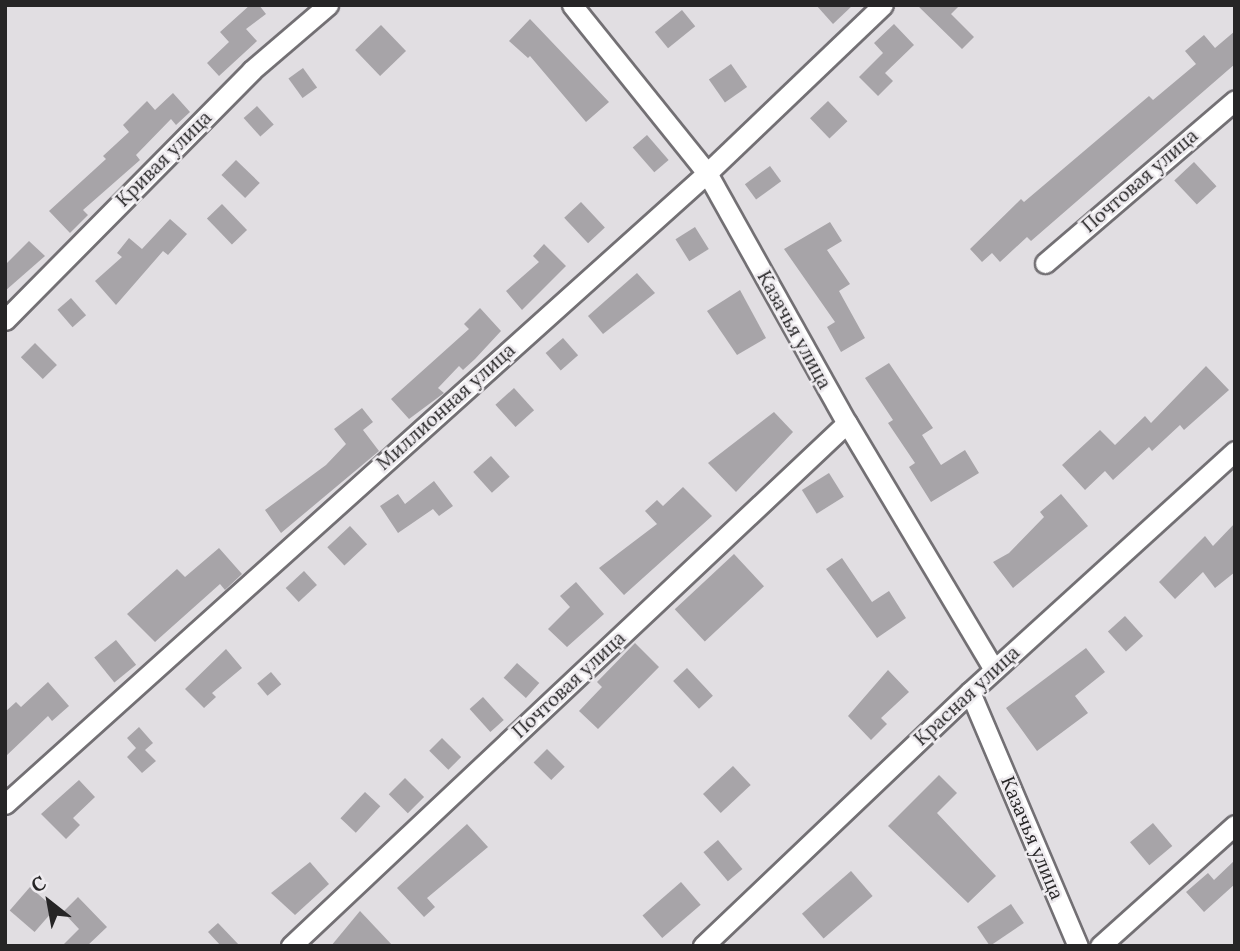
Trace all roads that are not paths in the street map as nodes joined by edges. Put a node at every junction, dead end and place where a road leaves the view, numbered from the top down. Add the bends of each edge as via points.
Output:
1 (328, 5) edge
2 (572, 5) edge
3 (883, 5) edge
4 (1235, 100) edge
5 (707, 173) junction
6 (1045, 263) dead end
7 (5, 320) edge
8 (847, 423) junction
9 (1235, 451) edge
10 (994, 670) junction
11 (970, 692) junction
12 (5, 804) edge
13 (1235, 825) edge
14 (291, 946) edge
15 (703, 946) edge
16 (1079, 946) edge
17 (1100, 946) edge

1 - 7 street, Кривая улица via 252,70
2 - 5 street, Казачья улица
3 - 5 street, Миллионная улица
4 - 6 street, Почтовая улица
5 - 8 street, Казачья улица
5 - 12 street, Миллионная улица
8 - 10 street, Казачья улица
8 - 14 street, Почтовая улица
9 - 10 street, Красная улица
10 - 11 street, Красная улица
11 - 15 street, Красная улица
11 - 16 street, Казачья улица
13 - 17 street

